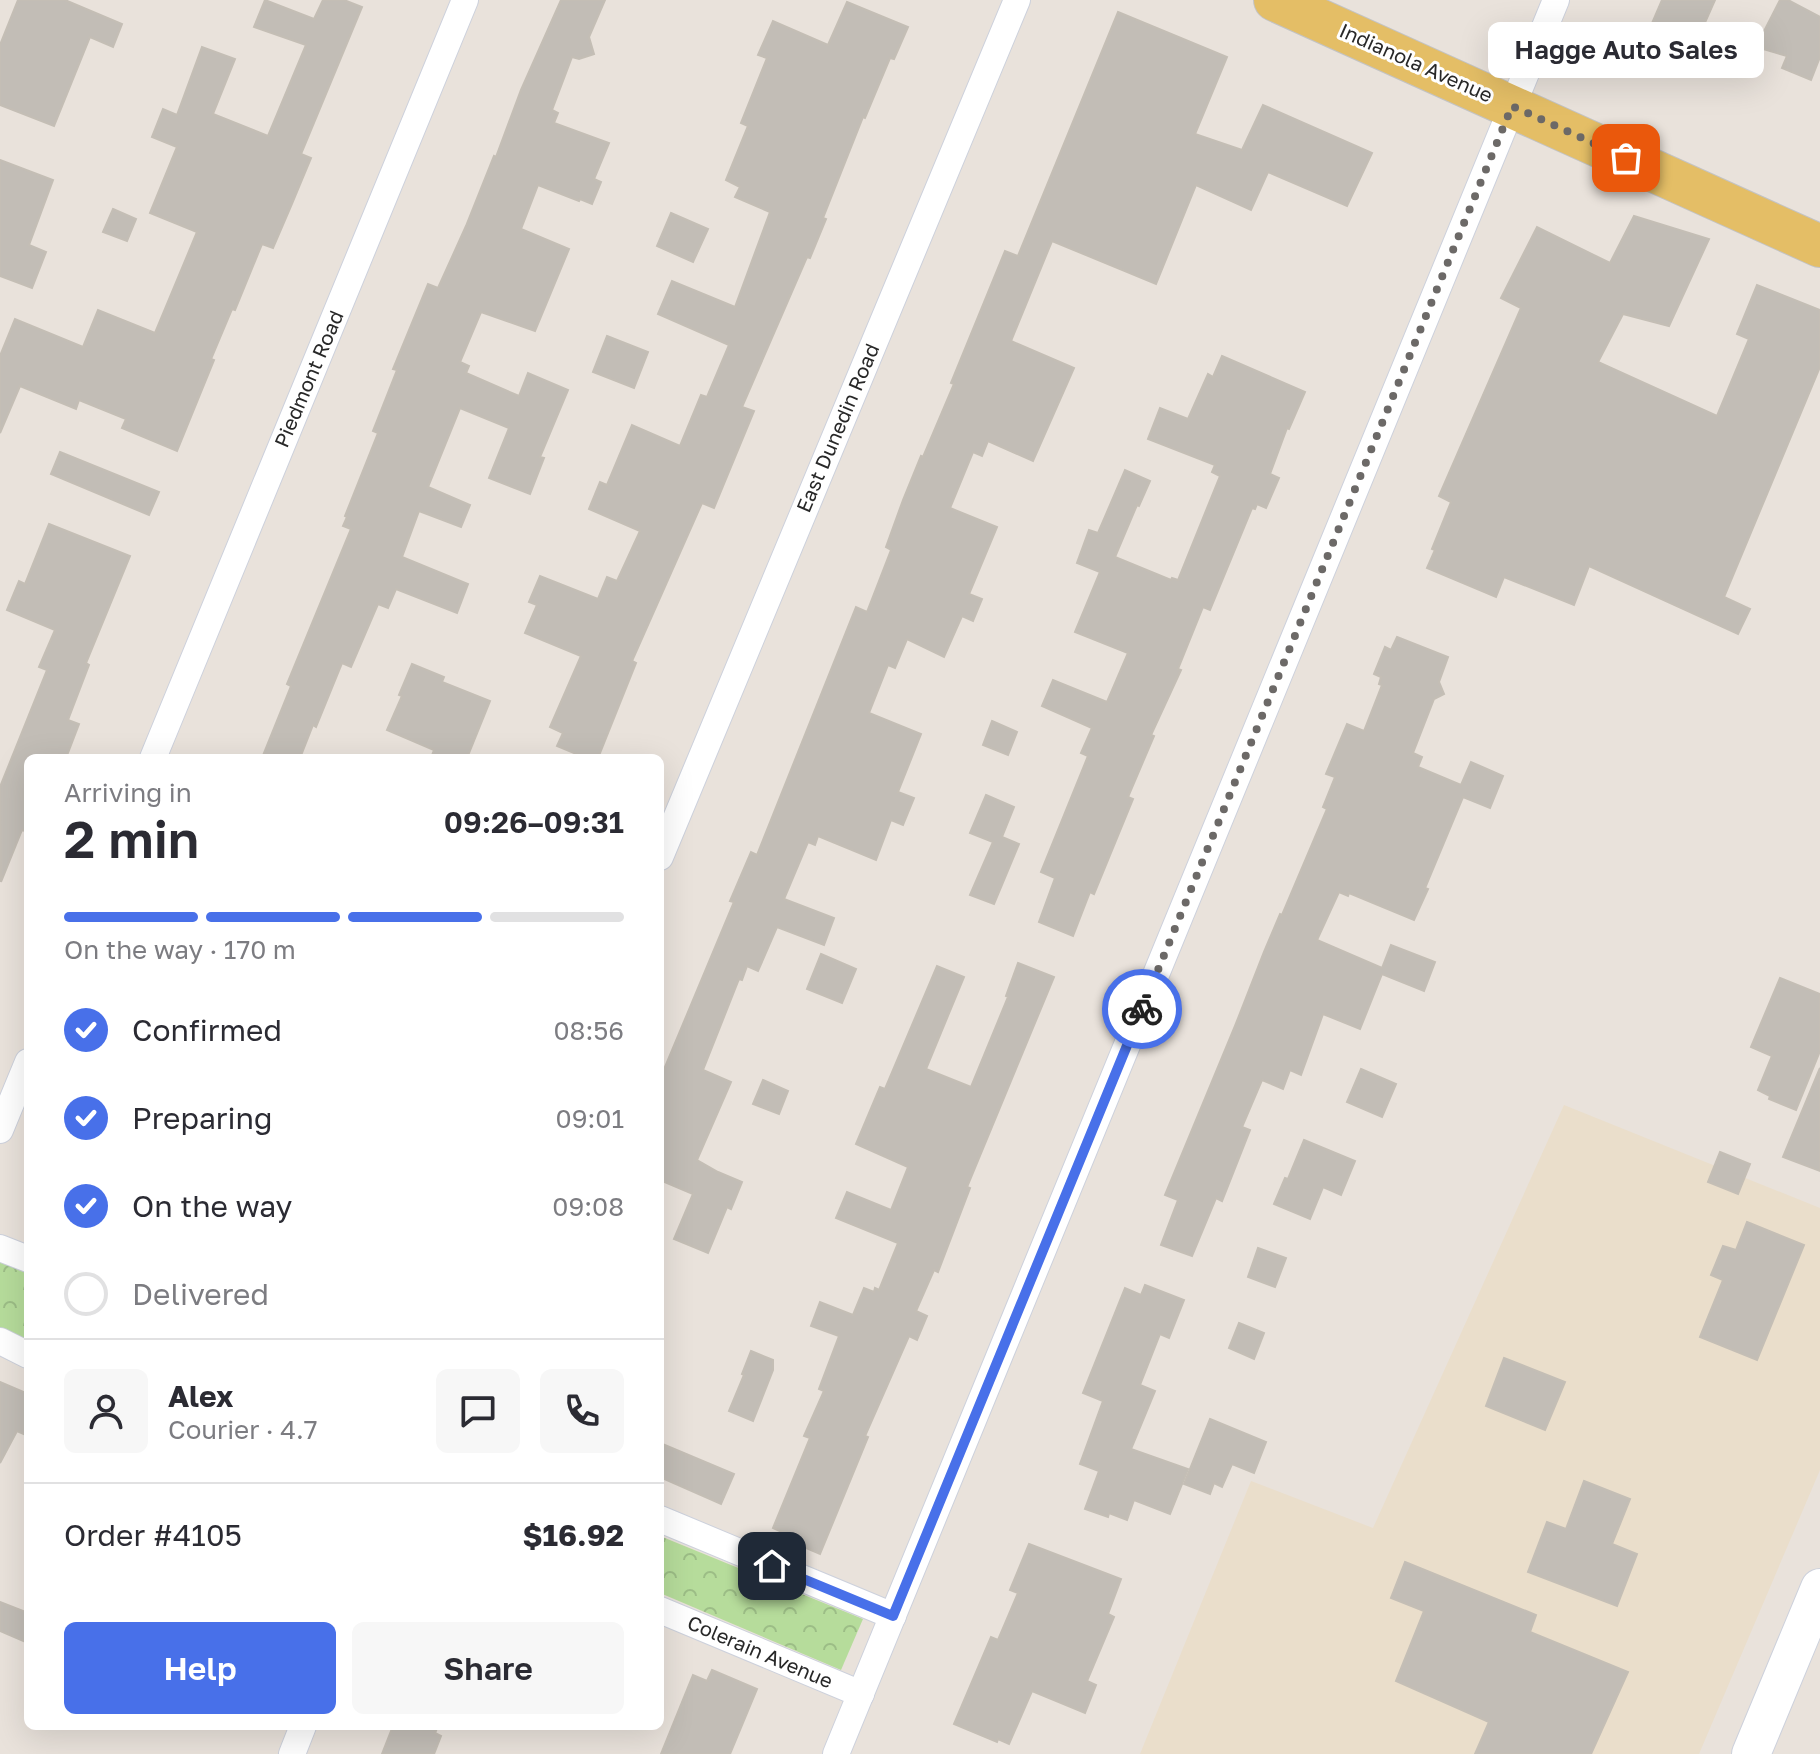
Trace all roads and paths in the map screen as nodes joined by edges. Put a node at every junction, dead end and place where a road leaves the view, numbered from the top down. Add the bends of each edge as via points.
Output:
1 (465, 0) edge
2 (1017, 0) edge
3 (1275, 0) edge
4 (1556, 0) edge
5 (1512, 106) junction
6 (1820, 246) edge
7 (155, 754) edge
8 (664, 847) edge
9 (24, 1072) edge
10 (0, 1130) edge
11 (0, 1248) edge
12 (24, 1257) edge
13 (0, 1341) edge
14 (24, 1353) edge
15 (664, 1521) edge
16 (1820, 1588) edge
17 (664, 1612) edge
18 (893, 1616) junction
19 (861, 1694) junction
20 (301, 1730) edge
21 (292, 1754) edge
22 (836, 1754) edge
23 (1751, 1754) edge

1 - 7 street, Piedmont Road
2 - 8 street, East Dunedin Road
3 - 5 main road, Indianola Avenue
4 - 5 street
5 - 6 main road, Indianola Avenue
5 - 18 street
9 - 10 street
11 - 12 street
13 - 14 street
15 - 18 street
16 - 23 main road
17 - 19 street, Colerain Avenue
18 - 19 street
19 - 22 street
20 - 21 street

